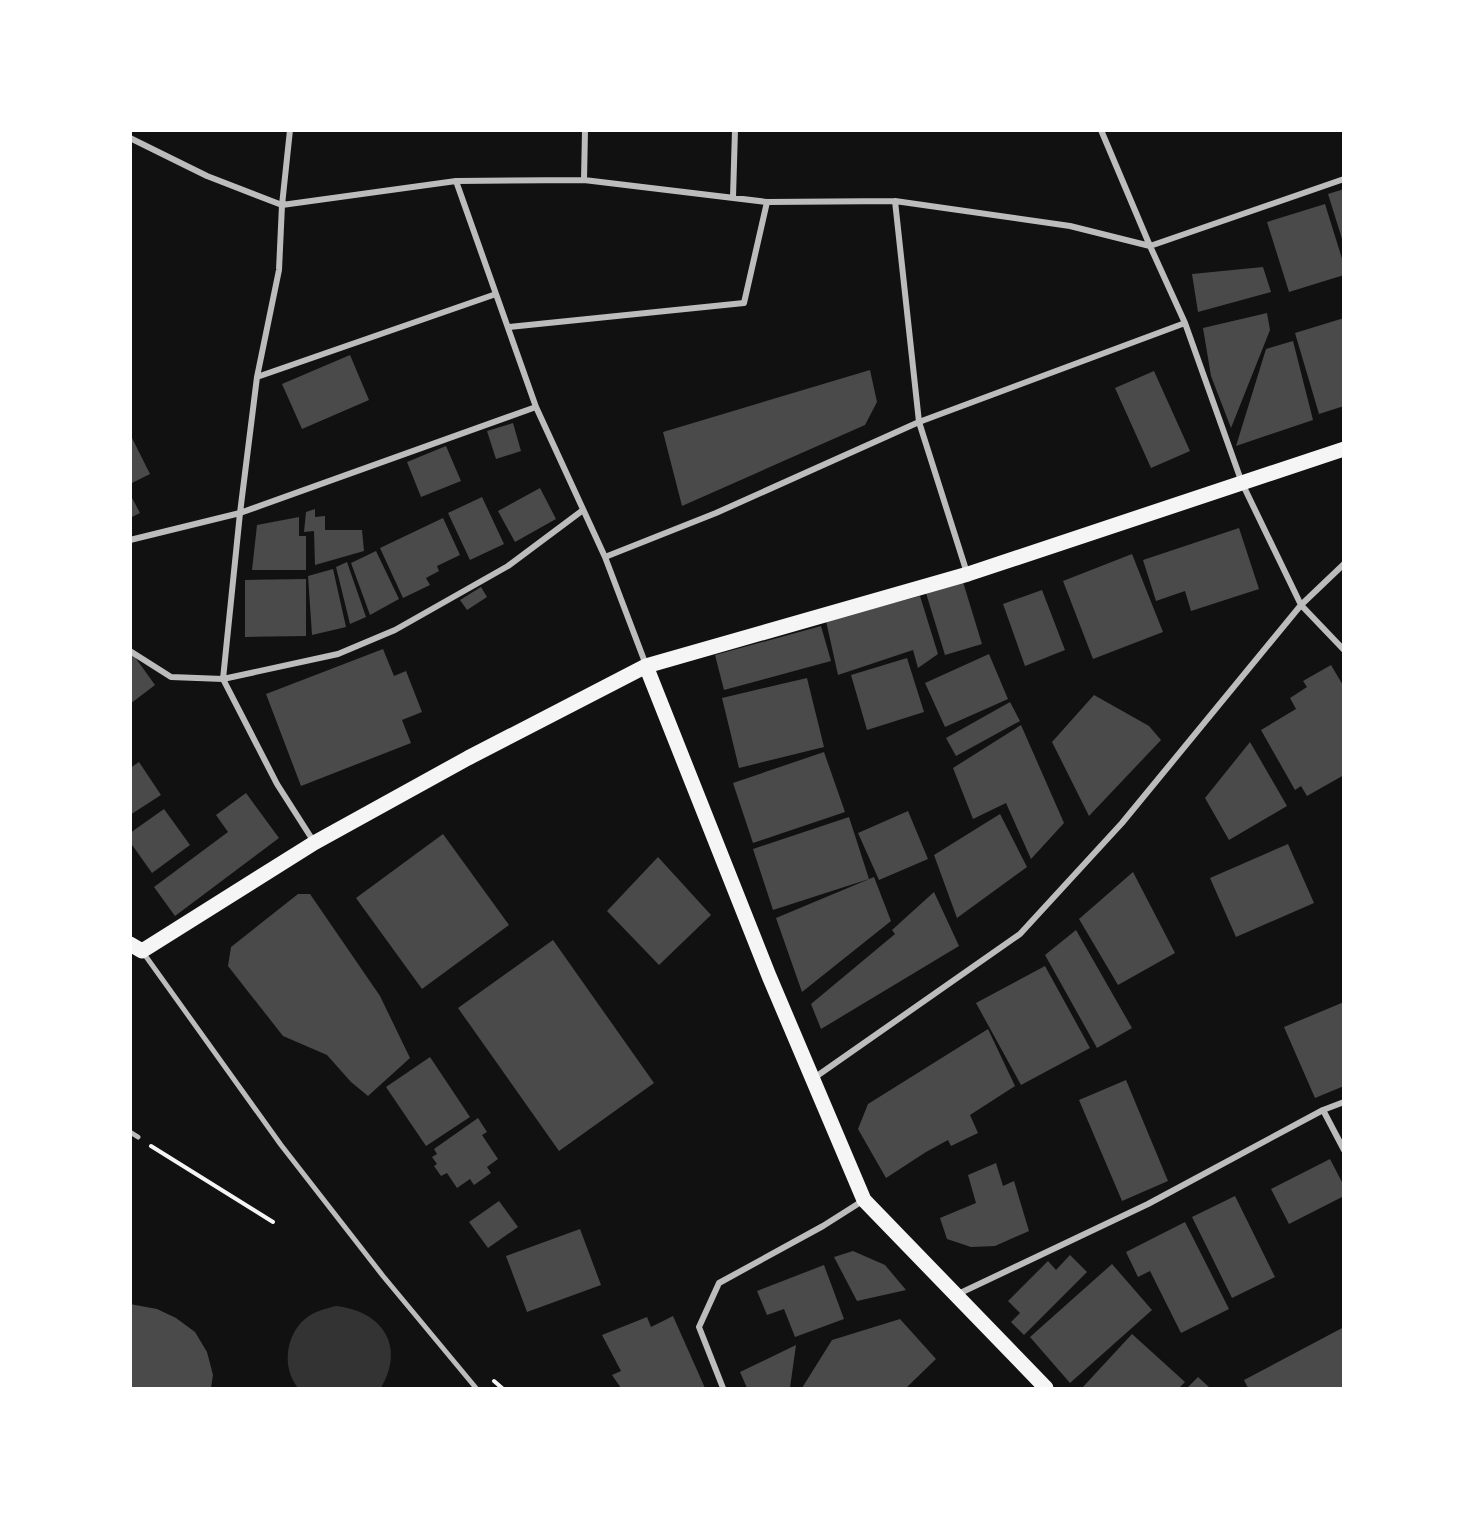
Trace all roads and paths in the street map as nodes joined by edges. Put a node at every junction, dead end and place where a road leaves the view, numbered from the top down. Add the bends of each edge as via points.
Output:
1 (290, 130) edge
2 (585, 130) edge
3 (735, 130) edge
4 (1101, 130) edge
5 (130, 138) edge
6 (1344, 179) edge
7 (584, 180) junction
8 (456, 181) junction
9 (734, 197) junction
10 (895, 201) junction
11 (767, 202) junction
12 (282, 205) junction
13 (1150, 246) junction
14 (496, 294) junction
15 (1185, 322) junction
16 (508, 327) junction
17 (257, 377) junction
18 (536, 407) junction
19 (919, 422) junction
20 (1344, 449) edge
21 (1242, 483) junction
22 (583, 510) junction
23 (240, 513) junction
24 (130, 540) edge
25 (605, 557) junction
26 (1344, 564) edge
27 (968, 574) junction
28 (1301, 605) junction
29 (1344, 650) edge
30 (130, 651) edge
31 (646, 666) junction
32 (223, 679) junction
33 (314, 843) junction
34 (136, 947) edge
35 (813, 1078) junction
36 (1344, 1102) edge
37 (1323, 1110) junction
38 (130, 1132) edge
39 (138, 1137) joint
40 (1344, 1150) edge
41 (864, 1200) junction
42 (273, 1222) dead end
43 (955, 1296) junction
44 (476, 1389) edge
45 (723, 1389) edge
46 (1046, 1389) edge

1 - 12 street
2 - 7 street
3 - 9 street
4 - 13 street
5 - 12 street via 207,176
6 - 13 street
7 - 8 street
7 - 9 street
8 - 12 street
8 - 14 street
9 - 11 street
10 - 11 street
10 - 13 street via 1070,226
10 - 19 street
11 - 16 street via 744,303
12 - 17 street via 279,270
13 - 15 street
14 - 16 street
14 - 17 street
15 - 19 street
15 - 21 street
16 - 18 street
17 - 23 street
18 - 22 street
18 - 23 street
19 - 25 street via 716,513
19 - 27 street
20 - 21 main road
21 - 27 main road
21 - 28 street
22 - 25 street
22 - 32 street via 508,566 395,630 338,654
23 - 24 street
23 - 32 street
25 - 31 street
26 - 28 street
27 - 31 main road
28 - 29 street
28 - 35 street via 1122,823 1020,934
30 - 32 street via 171,677
31 - 33 main road
31 - 35 main road
32 - 33 street
33 - 34 main road
34 - 44 street via 281,1144
35 - 41 main road
36 - 37 street
37 - 40 street
37 - 43 street via 1148,1204
38 - 39 street
39 - 42 path
41 - 43 main road
41 - 45 street via 718,1283 699,1327
43 - 46 main road

